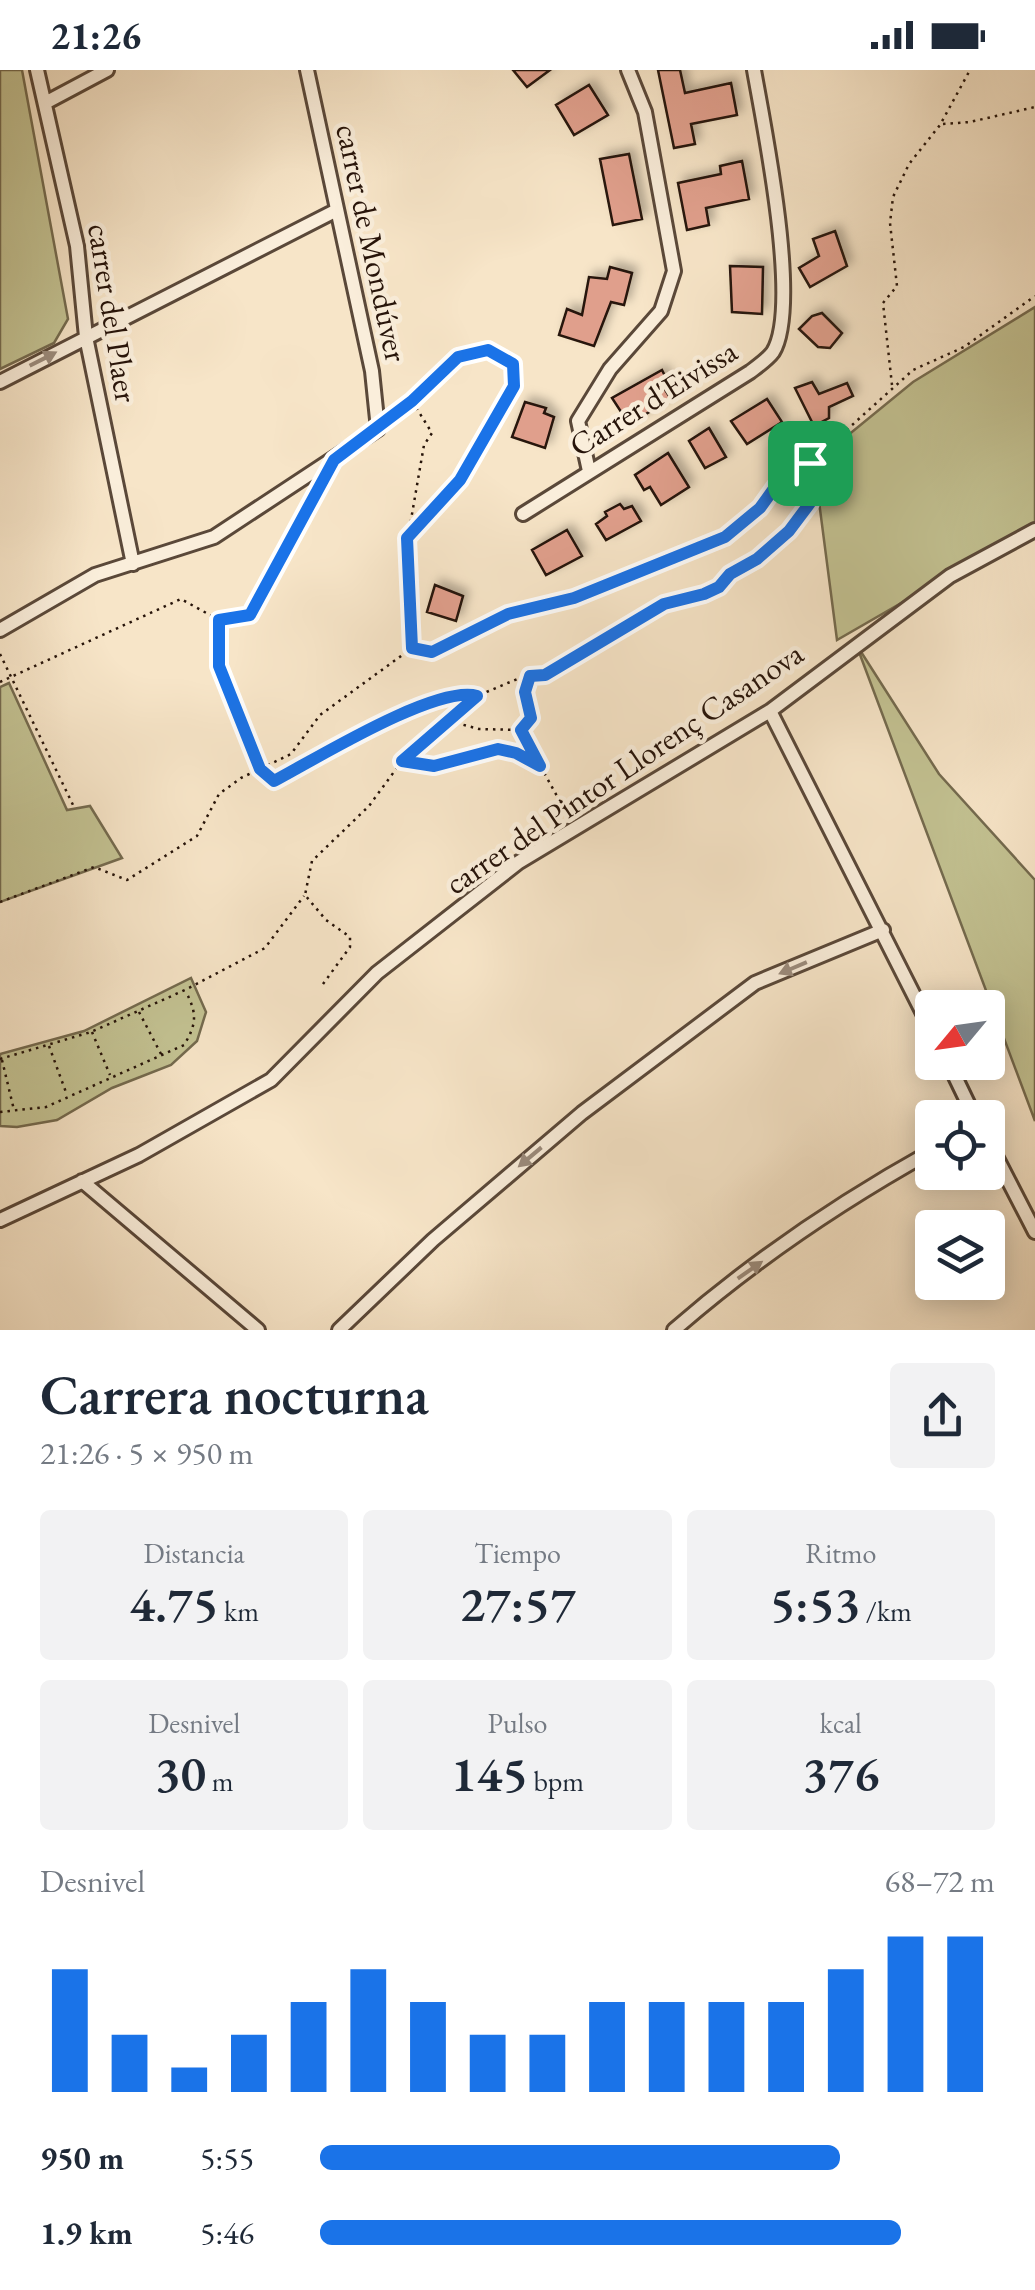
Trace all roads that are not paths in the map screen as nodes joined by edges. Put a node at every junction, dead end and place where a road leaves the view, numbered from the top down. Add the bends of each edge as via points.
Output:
1 (37, 70) edge
2 (107, 70) edge
3 (308, 70) edge
4 (628, 70) edge
5 (754, 70) edge
6 (44, 103) junction
7 (335, 211) junction
8 (86, 337) junction
9 (0, 382) edge
10 (588, 471) junction
11 (523, 514) dead end
12 (1034, 534) edge
13 (133, 564) junction
14 (0, 630) edge
15 (770, 711) junction
16 (883, 930) junction
17 (915, 995) edge
18 (915, 1161) edge
19 (1005, 1174) edge
20 (82, 1181) junction
21 (0, 1220) edge
22 (1035, 1232) edge
23 (258, 1330) edge
24 (339, 1330) edge
25 (674, 1330) edge

1 - 6 street, carrer del Plaer
2 - 6 street
3 - 7 street, carrer de Mondúver
4 - 10 street via 645,112 674,270 661,312 610,370 578,421
5 - 10 street, Carrer d'Eivissa via 781,229 782,329 772,353 750,372
6 - 8 street, carrer del Plaer via 77,246
7 - 8 street
7 - 13 street, carrer de Mondúver via 372,371 378,429 214,536
9 -> 8 street
8 - 13 street, carrer del Plaer
10 - 11 street, Carrer d'Eivissa
12 - 15 street, carrer del Pintor Llorenç Casanova via 950,576
13 - 14 street via 95,575
15 - 16 street
15 - 20 street, carrer del Pintor Llorenç Casanova via 519,862 376,973 271,1080
16 - 17 street
16 -> 24 street via 756,983 582,1113
25 -> 18 street via 718,1292
19 - 22 street
20 - 21 street, carrer del Pintor Llorenç Casanova
20 - 23 street

